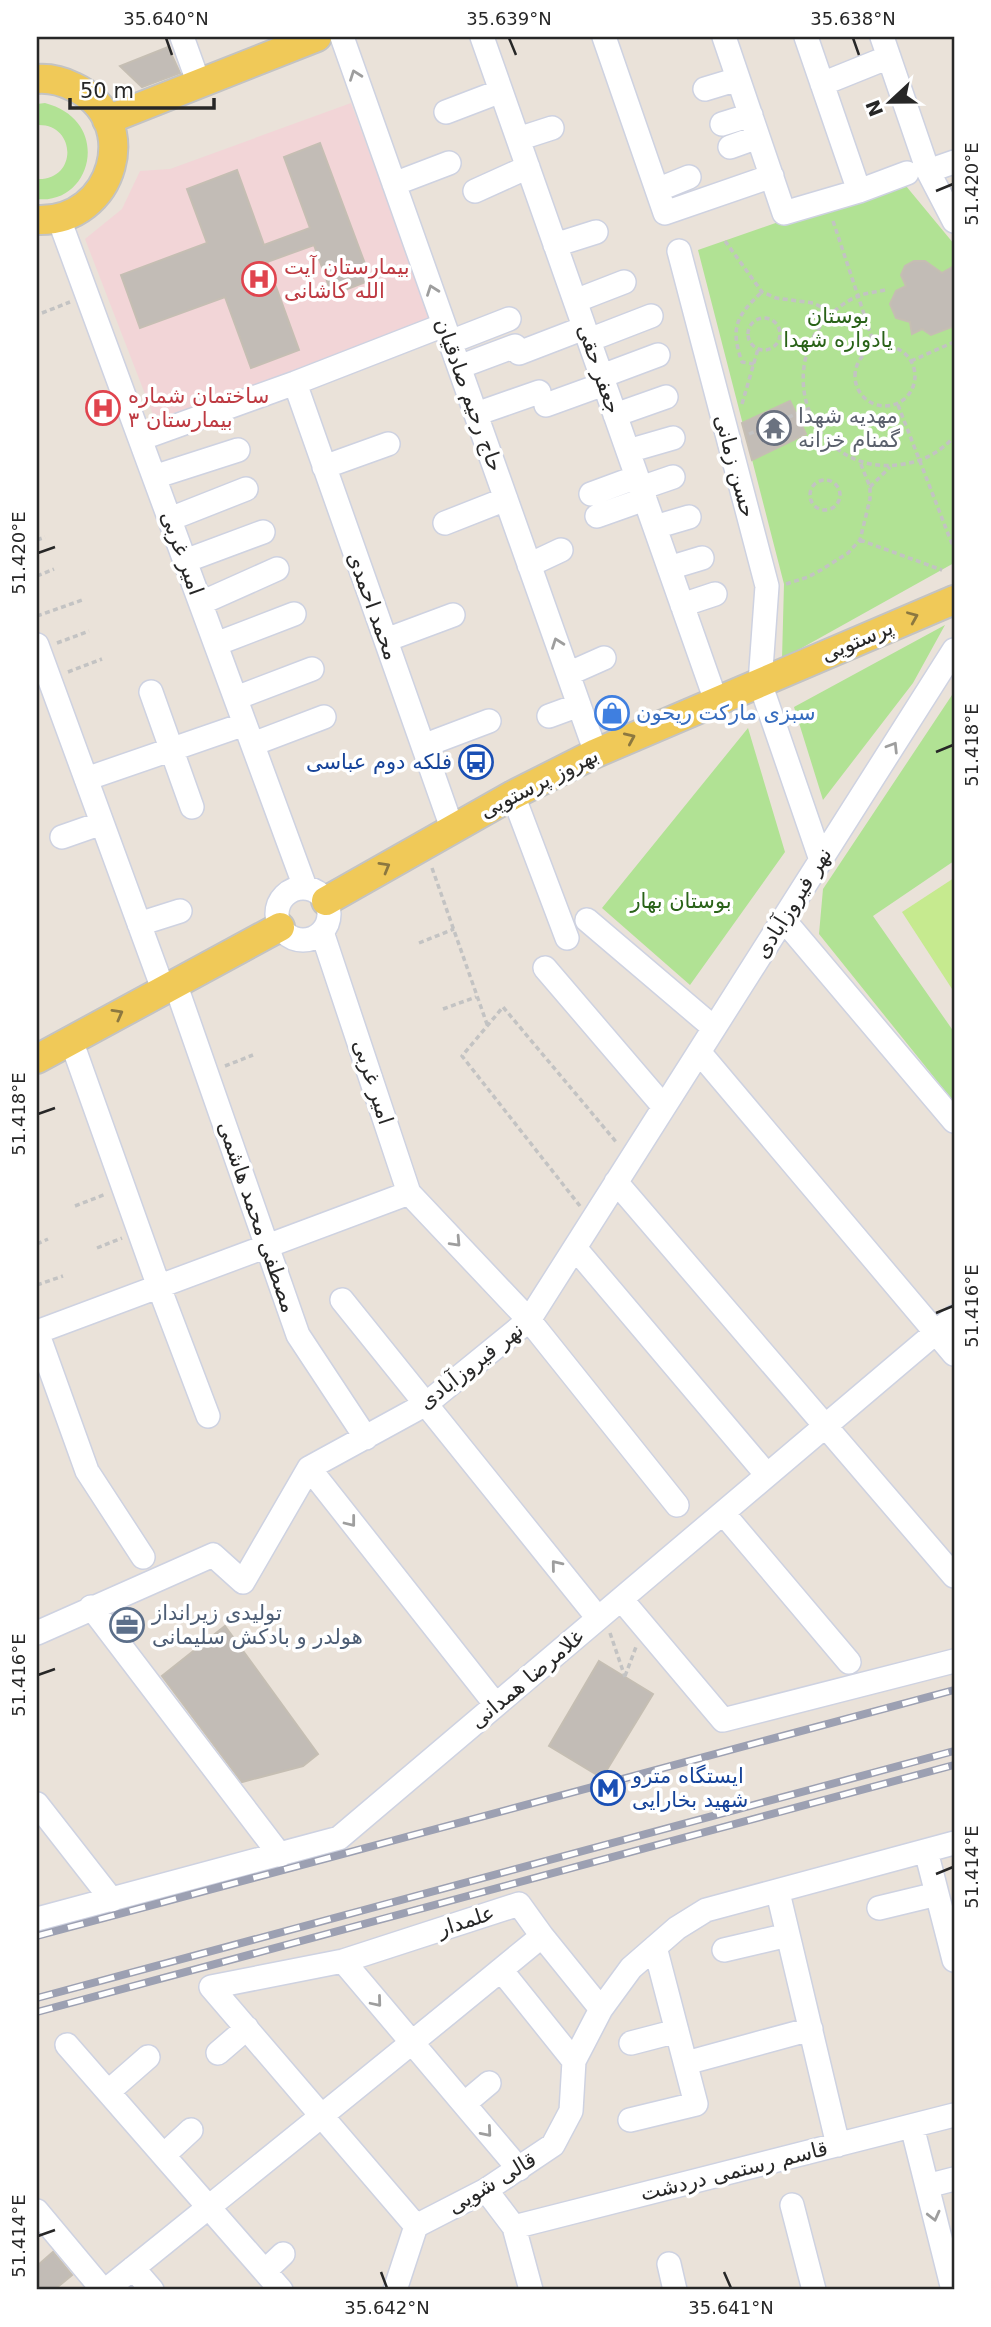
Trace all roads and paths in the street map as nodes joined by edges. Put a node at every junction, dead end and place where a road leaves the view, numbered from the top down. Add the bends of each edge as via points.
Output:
1 (182, 37) edge
2 (317, 37) edge
3 (342, 37) edge
4 (482, 37) edge
5 (604, 37) edge
6 (724, 37) edge
7 (806, 37) edge
8 (886, 47) edge
9 (37, 79) edge
10 (738, 79) junction
11 (199, 84) junction
12 (822, 84) junction
13 (705, 89) dead end
14 (501, 91) junction
15 (446, 112) dead end
16 (751, 115) junction
17 (107, 120) junction
18 (722, 124) dead end
19 (552, 128) dead end
20 (758, 138) junction
21 (518, 139) junction
22 (730, 147) dead end
23 (954, 162) edge
24 (449, 163) dead end
25 (528, 167) junction
26 (917, 172) junction
27 (772, 176) junction
28 (689, 177) dead end
29 (394, 184) junction
30 (657, 190) junction
31 (475, 191) dead end
32 (859, 191) junction
33 (948, 198) edge
34 (832, 218) dead end
35 (48, 220) edge
36 (954, 221) edge
37 (596, 232) dead end
38 (725, 240) dead end
39 (555, 245) junction
40 (679, 251) dead end
41 (624, 282) dead end
42 (885, 290) dead end
43 (762, 292) junction
44 (88, 295) junction
45 (858, 296) junction
46 (575, 301) junction
47 (832, 312) junction
48 (42, 313) dead end
49 (651, 316) dead end
50 (509, 319) dead end
51 (447, 334) junction
52 (587, 334) junction
53 (954, 342) edge
54 (875, 347) junction
55 (758, 349) junction
56 (658, 355) dead end
57 (911, 361) junction
58 (754, 364) junction
59 (459, 367) junction
60 (603, 380) junction
61 (295, 383) junction
62 (666, 397) dead end
63 (898, 404) junction
64 (808, 409) junction
65 (739, 411) dead end
66 (476, 414) junction
67 (615, 415) junction
68 (746, 436) dead end
69 (954, 437) edge
70 (140, 439) junction
71 (673, 439) dead end
72 (388, 444) dead end
73 (237, 450) dead end
74 (628, 451) junction
75 (860, 461) junction
76 (920, 461) junction
77 (324, 467) junction
78 (890, 467) junction
79 (154, 477) junction
80 (673, 477) dead end
81 (870, 487) junction
82 (246, 488) dead end
83 (641, 488) junction
84 (591, 494) dead end
85 (506, 499) junction
86 (838, 503) joint
87 (597, 516) dead end
88 (689, 517) dead end
89 (170, 519) junction
90 (445, 523) dead end
91 (655, 527) junction
92 (263, 532) dead end
93 (44, 537) dead end
94 (37, 540) edge
95 (860, 540) junction
96 (954, 549) edge
97 (561, 550) dead end
98 (702, 558) dead end
99 (186, 561) junction
100 (529, 565) junction
101 (669, 568) junction
102 (54, 569) dead end
103 (277, 569) dead end
104 (942, 570) dead end
105 (37, 576) edge
106 (767, 586) junction
107 (715, 594) dead end
108 (85, 599) dead end
109 (954, 600) edge
110 (201, 603) junction
111 (682, 605) junction
112 (294, 614) dead end
113 (453, 615) dead end
114 (37, 616) edge
115 (89, 631) dead end
116 (386, 640) junction
117 (216, 644) junction
118 (38, 648) edge
119 (954, 650) edge
120 (604, 658) dead end
121 (102, 659) dead end
122 (312, 669) dead end
123 (568, 674) junction
124 (49, 679) junction
125 (761, 683) junction
126 (151, 691) dead end
127 (236, 698) junction
128 (716, 701) junction
129 (579, 705) junction
130 (549, 716) dead end
131 (324, 717) dead end
132 (489, 721) dead end
133 (249, 734) junction
134 (423, 746) junction
135 (172, 749) junction
136 (596, 753) junction
137 (86, 779) junction
138 (513, 794) junction
139 (192, 807) dead end
140 (102, 823) junction
141 (452, 828) junction
142 (62, 837) dead end
143 (424, 844) junction
144 (821, 860) junction
145 (316, 894) junction
146 (180, 911) dead end
147 (783, 919) junction
148 (587, 920) dead end
149 (139, 924) junction
150 (280, 927) junction
151 (454, 929) junction
152 (323, 932) junction
153 (567, 938) dead end
154 (419, 943) dead end
155 (545, 968) dead end
156 (169, 986) junction
157 (476, 997) junction
158 (443, 1009) dead end
159 (488, 1027) junction
160 (714, 1028) junction
161 (71, 1040) junction
162 (699, 1052) junction
163 (253, 1055) dead end
164 (37, 1059) edge
165 (206, 1073) junction
166 (664, 1107) junction
167 (954, 1121) edge
168 (631, 1159) junction
169 (616, 1182) junction
170 (124, 1186) junction
171 (409, 1193) junction
172 (75, 1206) dead end
173 (592, 1221) junction
174 (48, 1240) dead end
175 (37, 1244) edge
176 (266, 1246) junction
177 (575, 1248) junction
178 (63, 1276) dead end
179 (37, 1285) edge
180 (159, 1287) junction
181 (342, 1300) dead end
182 (954, 1317) edge
183 (529, 1320) junction
184 (37, 1332) edge
185 (936, 1333) junction
186 (954, 1354) edge
187 (426, 1404) junction
188 (208, 1416) dead end
189 (826, 1426) junction
190 (366, 1438) junction
191 (309, 1468) junction
192 (767, 1475) junction
193 (677, 1505) dead end
194 (723, 1513) junction
195 (143, 1557) dead end
196 (954, 1576) edge
197 (621, 1599) junction
198 (91, 1607) junction
199 (601, 1616) junction
200 (643, 1626) junction
201 (37, 1633) edge
202 (954, 1661) edge
203 (849, 1662) dead end
204 (496, 1705) junction
205 (37, 1804) edge
206 (954, 1843) edge
207 (926, 1851) junction
208 (280, 1855) junction
209 (937, 1894) junction
210 (111, 1900) junction
211 (780, 1901) dead end
212 (879, 1908) dead end
213 (37, 1919) edge
214 (789, 1935) junction
215 (542, 1936) junction
216 (655, 1947) junction
217 (724, 1950) dead end
218 (954, 1960) edge
219 (343, 1961) junction
220 (502, 1970) junction
221 (601, 2009) junction
222 (247, 2028) junction
223 (811, 2029) junction
224 (677, 2031) junction
225 (411, 2043) junction
226 (631, 2043) dead end
227 (66, 2045) dead end
228 (218, 2053) dead end
229 (148, 2057) dead end
230 (574, 2061) junction
231 (686, 2063) junction
232 (489, 2083) dead end
233 (108, 2092) junction
234 (464, 2104) junction
235 (954, 2115) edge
236 (321, 2116) junction
237 (630, 2120) dead end
238 (912, 2126) junction
239 (191, 2130) dead end
240 (838, 2145) junction
241 (164, 2155) junction
242 (519, 2169) junction
243 (954, 2179) edge
244 (927, 2186) junction
245 (486, 2190) junction
246 (792, 2204) dead end
247 (209, 2207) junction
248 (37, 2211) edge
249 (416, 2226) junction
250 (514, 2227) junction
251 (283, 2255) dead end
252 (669, 2264) dead end
253 (133, 2268) junction
254 (265, 2271) junction
255 (105, 2290) edge
256 (152, 2290) edge
257 (281, 2290) edge
258 (395, 2290) edge
259 (531, 2290) edge
260 (676, 2290) edge
261 (814, 2290) edge
262 (953, 2290) edge

1 - 11 street
2 - 11 main road
29 -> 3 street, حاج رحیم صادقیان
4 - 14 street, جعفر حقی
5 - 30 street
6 - 10 street
7 - 12 street
8 - 12 street
8 - 26 street
9 - 17 main road via 62,81 80,90
10 - 13 street
10 - 16 street
11 - 17 main road
12 - 32 street
14 - 15 street
14 - 21 street, جعفر حقی
16 - 18 street
16 - 20 street
17 - 35 main road via 113,161 106,181 79,211
19 - 21 street
20 - 22 street
20 - 27 street
21 - 25 street, جعفر حقی
23 - 26 street
24 - 29 street
25 - 31 street
25 - 39 street, جعفر حقی
26 - 32 street
26 - 33 street
27 - 30 street via 665,213
27 - 32 street via 784,213
28 - 30 street
51 -> 29 street, حاج رحیم صادقیان
33 - 36 street
34 - 45 path
35 - 44 street, امیر غربی
37 - 39 street
38 - 43 path
39 - 46 street, جعفر حقی
40 - 106 street, حسن زمانی
41 - 46 street
42 - 45 path
43 - 47 path
43 - 58 path via 736,323 741,362
44 - 48 path
44 - 70 street, امیر غربی
45 - 47 path
45 - 54 path
46 - 52 street, جعفر حقی
47 - 64 path via 813,335 803,364
49 - 52 street
50 - 51 street
51 - 59 street, حاج رحیم صادقیان
51 - 61 street
52 - 59 street
52 - 60 street, جعفر حقی
53 - 57 path
54 - 57 path via 895,348
54 - 63 path via 856,368 857,388 878,407
55 - 55 path via 769,350 779,339 776,324 767,319 757,320 750,328 748,338
55 - 58 path
56 - 60 street
57 - 63 path via 916,380
58 - 65 path
59 - 66 street, حاج رحیم صادقیان
60 - 66 street
60 - 67 street, جعفر حقی
61 - 70 street
61 - 77 street, محمد احمدی
62 - 67 street
63 - 76 path
64 - 68 path
64 - 75 path via 833,447
66 - 85 street, حاج رحیم صادقیان
67 - 74 street, جعفر حقی
69 - 76 path
70 - 79 street, امیر غربی
71 - 74 street
72 - 77 street
73 - 79 street
74 - 83 street, جعفر حقی
75 - 78 path
75 - 81 path
76 - 78 path
76 - 96 path
77 - 116 street, محمد احمدی
78 - 81 path
79 - 89 street, امیر غربی
80 - 83 street
81 - 95 path
82 - 89 street
83 - 84 street
83 - 87 street
83 - 91 street, جعفر حقی
85 - 90 street
85 - 100 street, حاج رحیم صادقیان
86 - 86 path via 835,484 826,480 814,486 810,495 816,507 829,509
88 - 91 street
89 - 99 street, امیر غربی
91 - 101 street, جعفر حقی
92 - 99 street
93 - 94 path
95 - 104 path
95 - 106 path via 848,553 808,577
97 - 100 street
98 - 101 street
99 - 110 street, امیر غربی
123 -> 100 street, حاج رحیم صادقیان
101 - 111 street, جعفر حقی
102 - 105 path
103 - 110 street
106 - 125 street, حسن زمانی
107 - 111 street
108 - 114 path
125 -> 109 main road, پرستویی
110 - 117 street, امیر غربی
111 - 128 street, جعفر حقی
112 - 117 street
113 - 116 street
115 - 118 path
116 - 134 street, محمد احمدی
117 - 127 street, امیر غربی
118 - 124 street, مصطفی محمد هاشمی
144 -> 119 street, نهر فیروزآبادی
120 - 123 street
121 - 124 path
122 - 127 street
123 - 129 street, حاج رحیم صادقیان
124 - 137 street, مصطفی محمد هاشمی
125 - 128 main road, بهروز پرستویی
125 - 144 street
126 - 135 street
127 - 133 street, امیر غربی
136 -> 128 main road, بهروز پرستویی
129 - 130 street
129 - 136 street, حاج رحیم صادقیان
131 - 133 street
132 - 134 street
133 - 135 street
133 - 145 street, امیر غربی
134 - 141 street, محمد احمدی
135 - 137 street
135 - 139 street
136 - 138 main road, بهروز پرستویی
137 - 140 street, مصطفی محمد هاشمی
138 - 141 main road, بهروز پرستویی
138 - 153 street
140 - 142 street
140 - 149 street, مصطفی محمد هاشمی
141 - 143 main road, بهروز پرستویی
145 -> 143 main road, بهروز پرستویی
143 - 151 path
144 - 147 street, نهر فیروزآبادی
145 - 150 street via 291,890 277,913
145 - 152 street via 330,911
146 - 149 street
147 - 160 street, نهر فیروزآبادی
147 - 167 street
148 - 160 street
149 - 156 street, مصطفی محمد هاشمی
150 - 152 street via 300,940
150 - 156 main road
151 - 154 path
151 - 157 path
152 - 171 street, امیر غربی
155 - 166 street
161 -> 156 main road
156 - 165 street, مصطفی محمد هاشمی
157 - 158 path
157 - 159 path
159 - 168 path via 503,1007
159 - 173 path via 462,1056
160 - 162 street, نهر فیروزآبادی
161 - 164 main road
161 - 170 street
162 - 166 street, نهر فیروزآبادی
162 - 185 street
163 - 165 path
165 - 176 street, مصطفی محمد هاشمی
166 - 168 street, نهر فیروزآبادی
168 - 169 street, نهر فیروزآبادی
169 - 173 street, نهر فیروزآبادی
169 - 189 street
170 - 172 path
170 - 180 street
171 - 176 street
171 -> 183 street
173 - 177 street, نهر فیروزآبادی
174 - 175 path
176 - 180 street
176 - 190 street, مصطفی محمد هاشمی via 298,1335
177 - 183 street, نهر فیروزآبادی
177 - 192 street
178 - 179 path
180 - 184 street
180 - 188 street
181 - 187 street
182 - 185 street, غلامرضا همدانی
183 - 187 street, نهر فیروزآبادی
183 - 193 street
184 - 195 street via 87,1471
185 - 186 street
185 - 189 street, غلامرضا همدانی
187 - 190 street, نهر فیروزآبادی
199 -> 187 street
189 - 192 street, غلامرضا همدانی
189 - 196 street
190 - 191 street, نهر فیروزآبادی
191 - 198 street via 243,1583 213,1555
191 -> 204 street
192 - 194 street, غلامرضا همدانی
194 - 197 street, غلامرضا همدانی
194 - 203 street
197 - 199 street, غلامرضا همدانی
197 - 200 street
198 - 201 street
198 - 208 street
199 - 200 path via 625,1677
199 - 204 street, غلامرضا همدانی
200 - 202 street via 723,1720
204 - 208 street, غلامرضا همدانی via 339,1838
205 - 210 street
206 - 207 street, قالی شویی
207 - 209 street
207 - 216 street, قالی شویی via 706,1910
208 - 210 street, غلامرضا همدانی
209 - 212 street
209 - 218 street
210 - 213 street, غلامرضا همدانی
211 - 214 street
214 - 217 street
214 - 223 street
215 - 219 street, علمدار via 519,1904
215 - 220 street
215 - 221 street
216 - 221 street, قالی شویی via 631,1968
216 - 224 street
219 - 222 street, علمدار via 211,1987
219 -> 225 street
220 - 225 street
220 - 230 street
221 - 230 street, قالی شویی
222 - 228 street
222 - 236 street
223 - 231 street
223 - 240 street
224 - 226 street
224 - 231 street
225 - 234 street
225 - 236 street
227 - 233 street
229 - 233 street
230 - 242 street, قالی شویی via 571,2111 553,2145
231 - 237 street via 696,2104
232 - 234 street
233 - 241 street
234 -> 242 street
235 - 238 street, قاسم رستمی دردشت
236 - 247 street
236 - 249 street
238 - 240 street, قاسم رستمی دردشت
238 - 244 street
239 - 241 street
240 - 250 street, قاسم رستمی دردشت
241 - 247 street
242 - 245 street, قالی شویی
243 - 244 street
244 -> 262 street
245 - 249 street, قالی شویی
245 - 250 street
246 - 261 street
247 - 253 street
247 - 254 street
248 - 255 street
249 - 258 street
250 - 259 street
251 - 254 street
252 - 260 street
253 - 255 street
253 - 256 street
254 - 257 street

